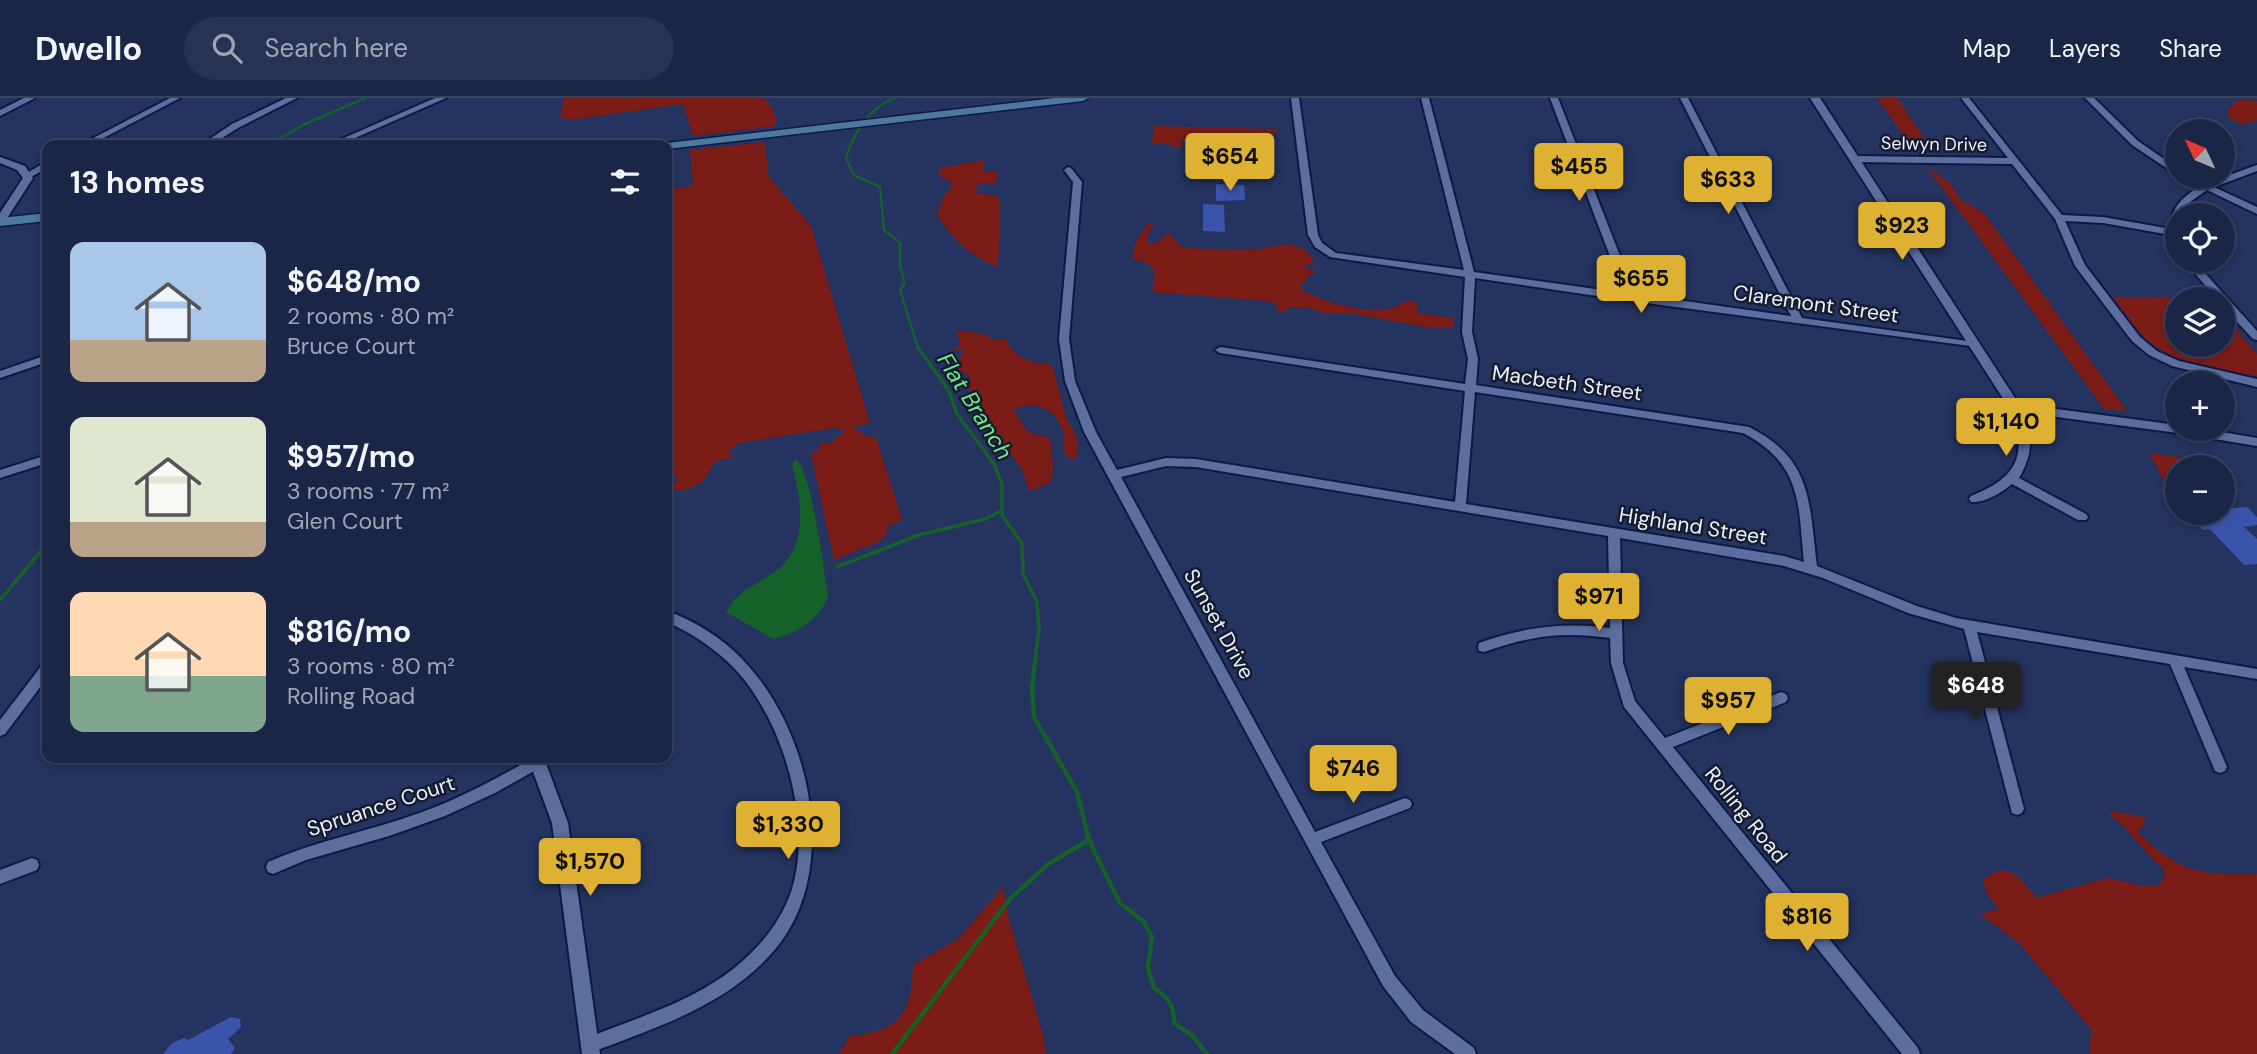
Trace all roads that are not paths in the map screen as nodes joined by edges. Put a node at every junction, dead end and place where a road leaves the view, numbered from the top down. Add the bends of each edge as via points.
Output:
1 (31, 98) edge
2 (176, 98) edge
3 (292, 98) edge
4 (442, 98) edge
5 (1005, 98) edge
6 (1080, 98) edge
7 (1295, 98) edge
8 (1425, 98) edge
9 (1555, 98) edge
10 (1684, 98) edge
11 (1815, 98) edge
12 (1965, 98) edge
13 (2089, 98) edge
14 (0, 113) edge
15 (951, 113) junction
16 (94, 140) edge
17 (213, 140) edge
18 (344, 140) edge
19 (672, 145) edge
20 (1854, 159) junction
21 (0, 160) edge
22 (2015, 161) junction
23 (2165, 164) edge
24 (42, 167) edge
25 (2257, 168) edge
26 (1068, 170) dead end
27 (27, 175) junction
28 (2235, 176) edge
29 (2203, 189) edge
30 (2211, 189) edge
31 (2182, 203) edge
32 (2257, 211) edge
33 (42, 218) edge
34 (2059, 218) junction
35 (0, 222) edge
36 (2165, 234) edge
37 (1322, 249) joint
38 (2199, 273) edge
39 (1469, 275) junction
40 (2211, 287) edge
41 (1632, 298) junction
42 (2235, 311) edge
43 (1799, 321) junction
44 (2252, 326) edge
45 (2257, 337) edge
46 (1974, 345) junction
47 (1220, 350) dead end
48 (42, 360) edge
49 (0, 375) edge
50 (2257, 383) edge
51 (1471, 388) junction
52 (2015, 408) junction
53 (2165, 427) edge
54 (2235, 438) edge
55 (2257, 442) edge
56 (42, 461) edge
57 (0, 474) edge
58 (1114, 475) junction
59 (2012, 479) junction
60 (1975, 499) dead end
61 (1460, 507) junction
62 (2082, 517) dead end
63 (1614, 533) junction
64 (1811, 568) junction
65 (672, 619) edge
66 (1969, 626) junction
67 (1616, 634) junction
68 (1484, 647) dead end
69 (2175, 661) junction
70 (2257, 674) edge
71 (42, 675) edge
72 (1781, 698) dead end
73 (0, 730) edge
74 (1662, 744) junction
75 (532, 763) edge
76 (538, 763) edge
77 (2220, 767) dead end
78 (1405, 804) dead end
79 (2017, 808) dead end
80 (1312, 839) junction
81 (32, 864) dead end
82 (273, 867) dead end
83 (0, 877) edge
84 (590, 1050) edge
85 (1468, 1054) edge
86 (1912, 1054) edge

1 - 14 street
2 - 16 street
3 - 17 street
4 - 18 street
5 - 15 main road
6 - 15 main road
7 - 37 street via 1313,234
8 - 39 street
9 - 41 street
10 - 43 street
11 - 20 street
12 - 22 street
13 - 23 street via 2134,143
15 - 19 main road
20 - 22 street, Selwyn Drive
20 - 46 street
21 - 27 street
22 - 34 street
24 - 27 street
25 - 28 street
26 - 58 street, Sunset Drive via 1078,183 1064,318 1067,367 1080,409
27 - 35 street
29 - 31 street
30 - 32 street
33 - 35 main road
34 - 36 street via 2103,220
34 - 50 street via 2080,266 2143,346 2176,364
37 - 39 street, Claremont Street via 1347,258
38 - 40 street
39 - 41 street, Claremont Street
39 - 51 street
41 - 43 street, Claremont Street
42 - 44 street
43 - 46 street, Claremont Street
44 - 45 street
46 - 52 street
47 - 51 street, Macbeth Street
48 - 49 street
51 - 61 street
51 - 64 street, Macbeth Street via 1732,426 1757,434 1782,453 1797,475
52 - 53 street
52 - 59 street via 2027,441
54 - 55 street
56 - 57 street
58 - 61 street, Highland Street via 1181,462
58 - 80 street, Sunset Drive
59 - 60 street
59 - 62 street
61 - 63 street, Highland Street
63 - 64 street, Highland Street
63 - 67 street, Rolling Road
64 - 66 street, Highland Street via 1912,610
65 - 84 street via 716,643 755,681 774,710 793,757 804,813 808,848 802,881 783,925 740,975 693,1003
66 - 69 street, Highland Street
66 - 79 street
67 - 68 street via 1543,630 1506,637
67 - 74 street, Rolling Road via 1624,692
69 - 70 street, Highland Street
69 - 77 street
71 - 73 street
72 - 74 street
74 - 86 street, Rolling Road
75 - 82 street, Spruance Court via 452,807 314,848
76 - 84 street via 561,823
78 - 80 street
80 - 85 street, Sunset Drive via 1398,994 1440,1035
81 - 83 street

